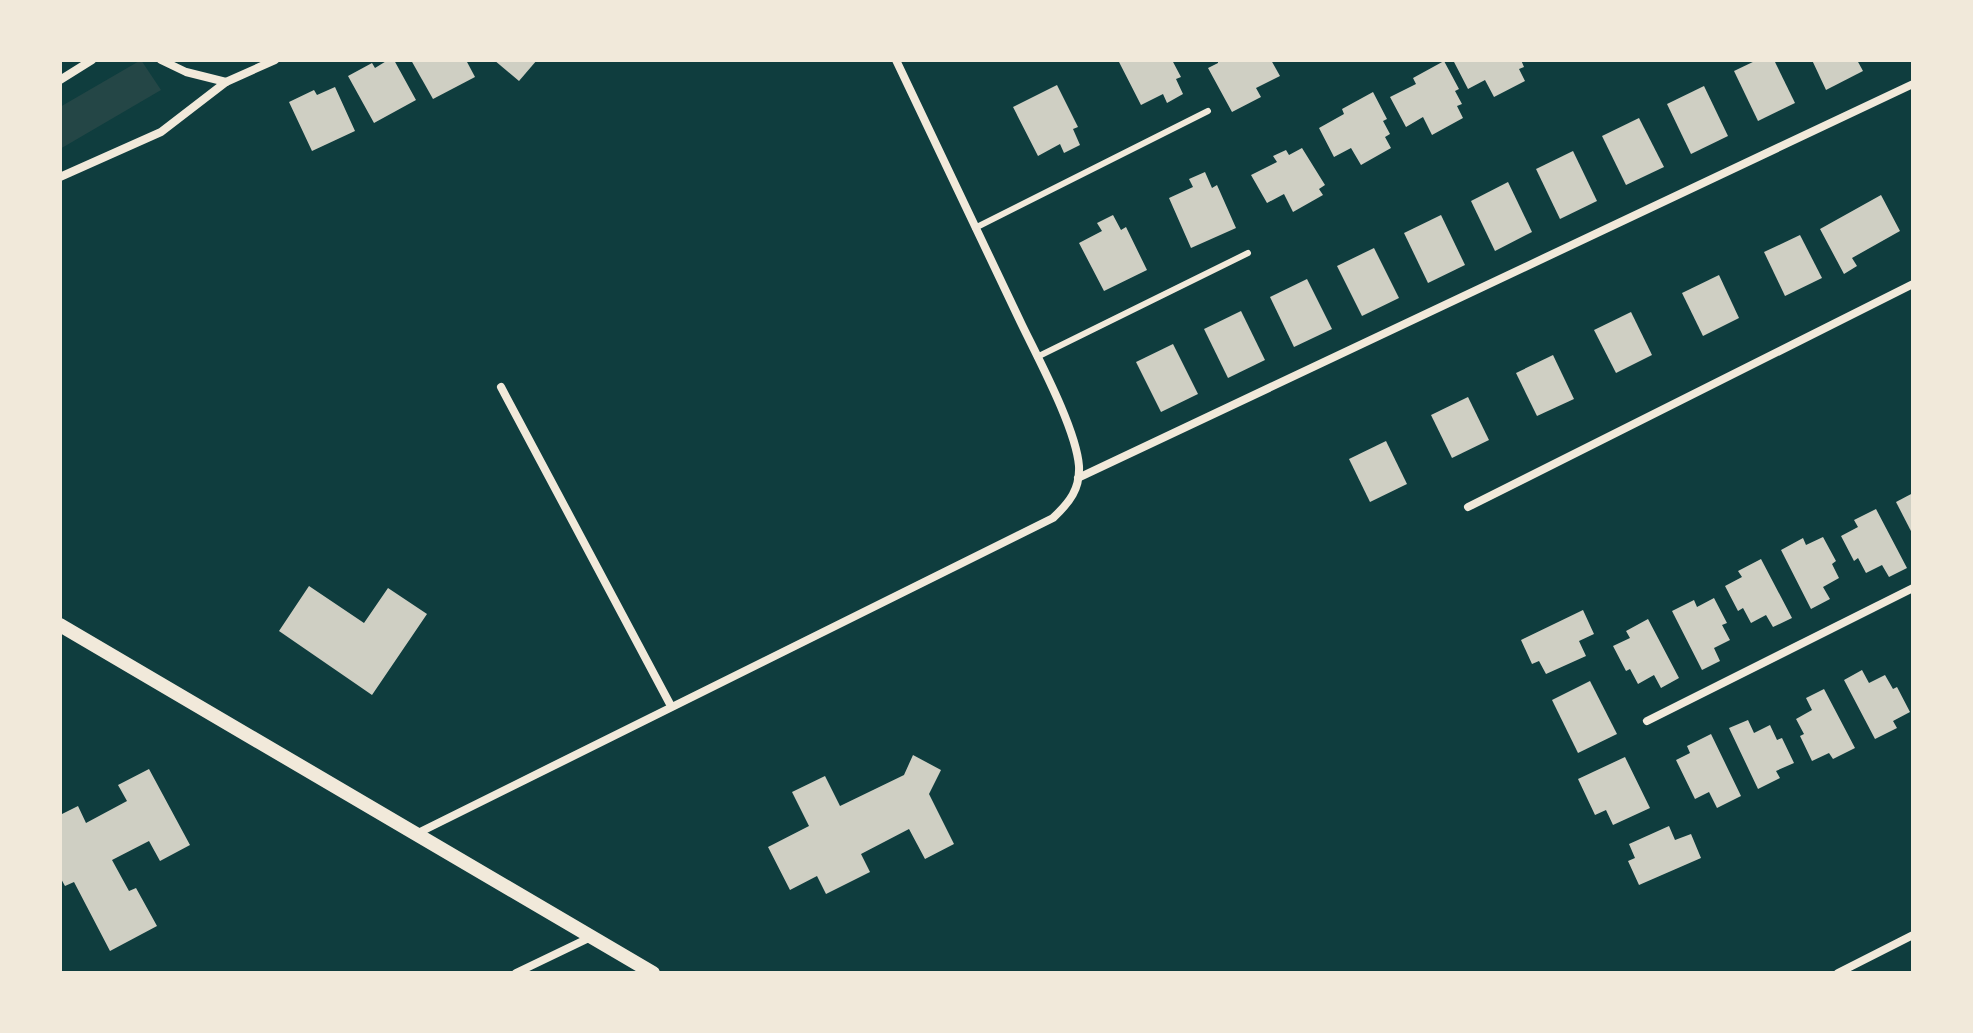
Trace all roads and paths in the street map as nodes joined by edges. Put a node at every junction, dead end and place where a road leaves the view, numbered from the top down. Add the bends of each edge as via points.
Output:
1 (92, 60) edge
2 (161, 60) edge
3 (275, 60) edge
4 (896, 60) edge
5 (60, 80) edge
6 (226, 82) junction
7 (1913, 84) edge
8 (1208, 111) dead end
9 (60, 177) edge
10 (975, 228) junction
11 (1248, 253) dead end
12 (1913, 284) edge
13 (1037, 357) junction
14 (501, 387) dead end
15 (1078, 483) junction
16 (1468, 507) dead end
17 (1913, 588) edge
18 (60, 625) edge
19 (671, 706) junction
20 (1647, 721) dead end
21 (416, 834) junction
22 (1913, 935) edge
23 (592, 937) junction
24 (516, 973) edge
25 (653, 973) edge
26 (1838, 973) edge

1 - 5 street
2 - 6 street
3 - 6 street
4 - 10 street
6 - 9 street via 161,132
7 - 15 street
8 - 10 lane
10 - 13 street
11 - 13 lane
12 - 16 street
13 - 15 street via 1074,442
14 - 19 street
15 - 19 street via 1069,503 1053,518
17 - 20 street
18 - 21 street
19 - 21 street
21 - 23 street
22 - 26 street
23 - 24 street
23 - 25 street

